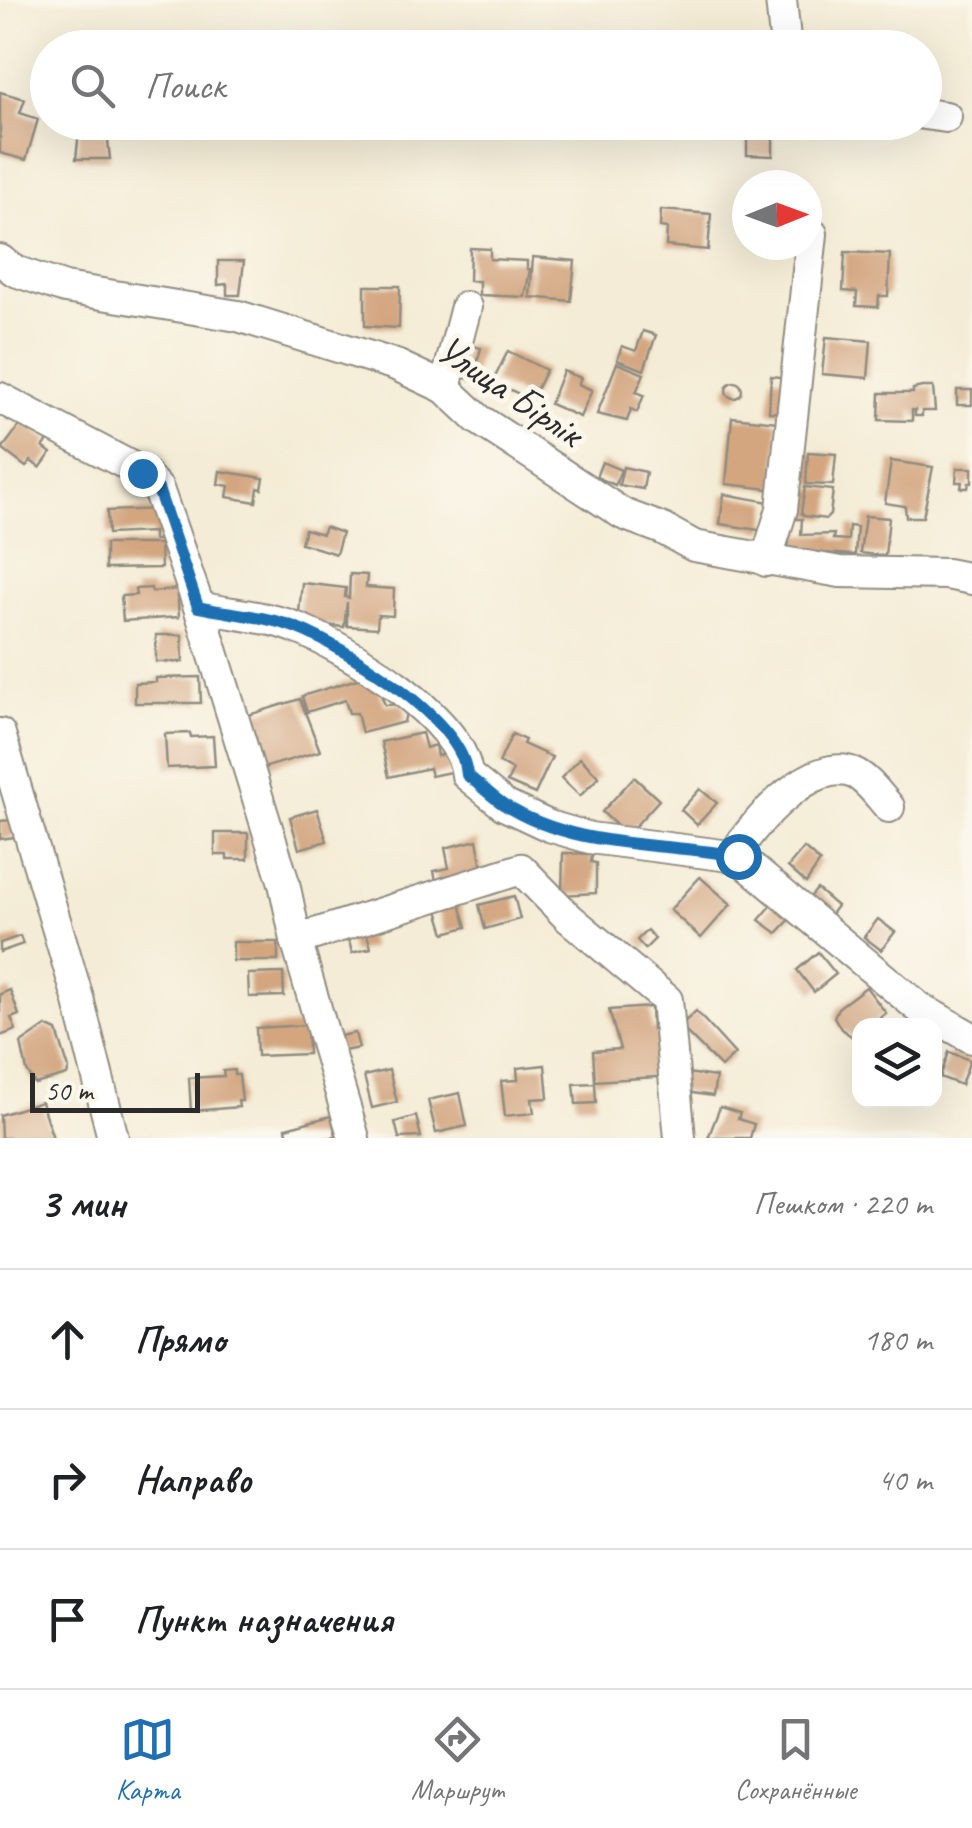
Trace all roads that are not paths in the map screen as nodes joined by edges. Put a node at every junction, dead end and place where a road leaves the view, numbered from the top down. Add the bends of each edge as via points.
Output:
1 (781, 0) edge
2 (784, 30) edge
3 (0, 260) edge
4 (809, 260) edge
5 (466, 307) dead end
6 (445, 388) junction
7 (0, 398) edge
8 (766, 560) junction
9 (972, 580) edge
10 (198, 607) junction
11 (0, 734) edge
12 (889, 807) dead end
13 (734, 856) junction
14 (296, 940) junction
15 (972, 1038) edge
16 (114, 1138) edge
17 (354, 1138) edge
18 (680, 1138) edge

1 - 2 street
3 - 6 street, Улица Бірлік via 65,288 238,316 396,365
4 - 8 street via 782,510
5 - 6 street
6 - 8 street, Улица Бірлік via 478,419 624,514 694,546
7 - 10 street via 142,473 158,489
8 - 9 street, Улица Бірлік
10 - 13 street via 296,628 350,652 445,732 466,760 467,775 504,805 590,838
10 - 14 street
11 - 16 street
12 - 13 street via 853,772 825,771 766,812
13 - 15 street via 918,1007
14 - 17 street
14 - 18 street via 522,869 667,1000

